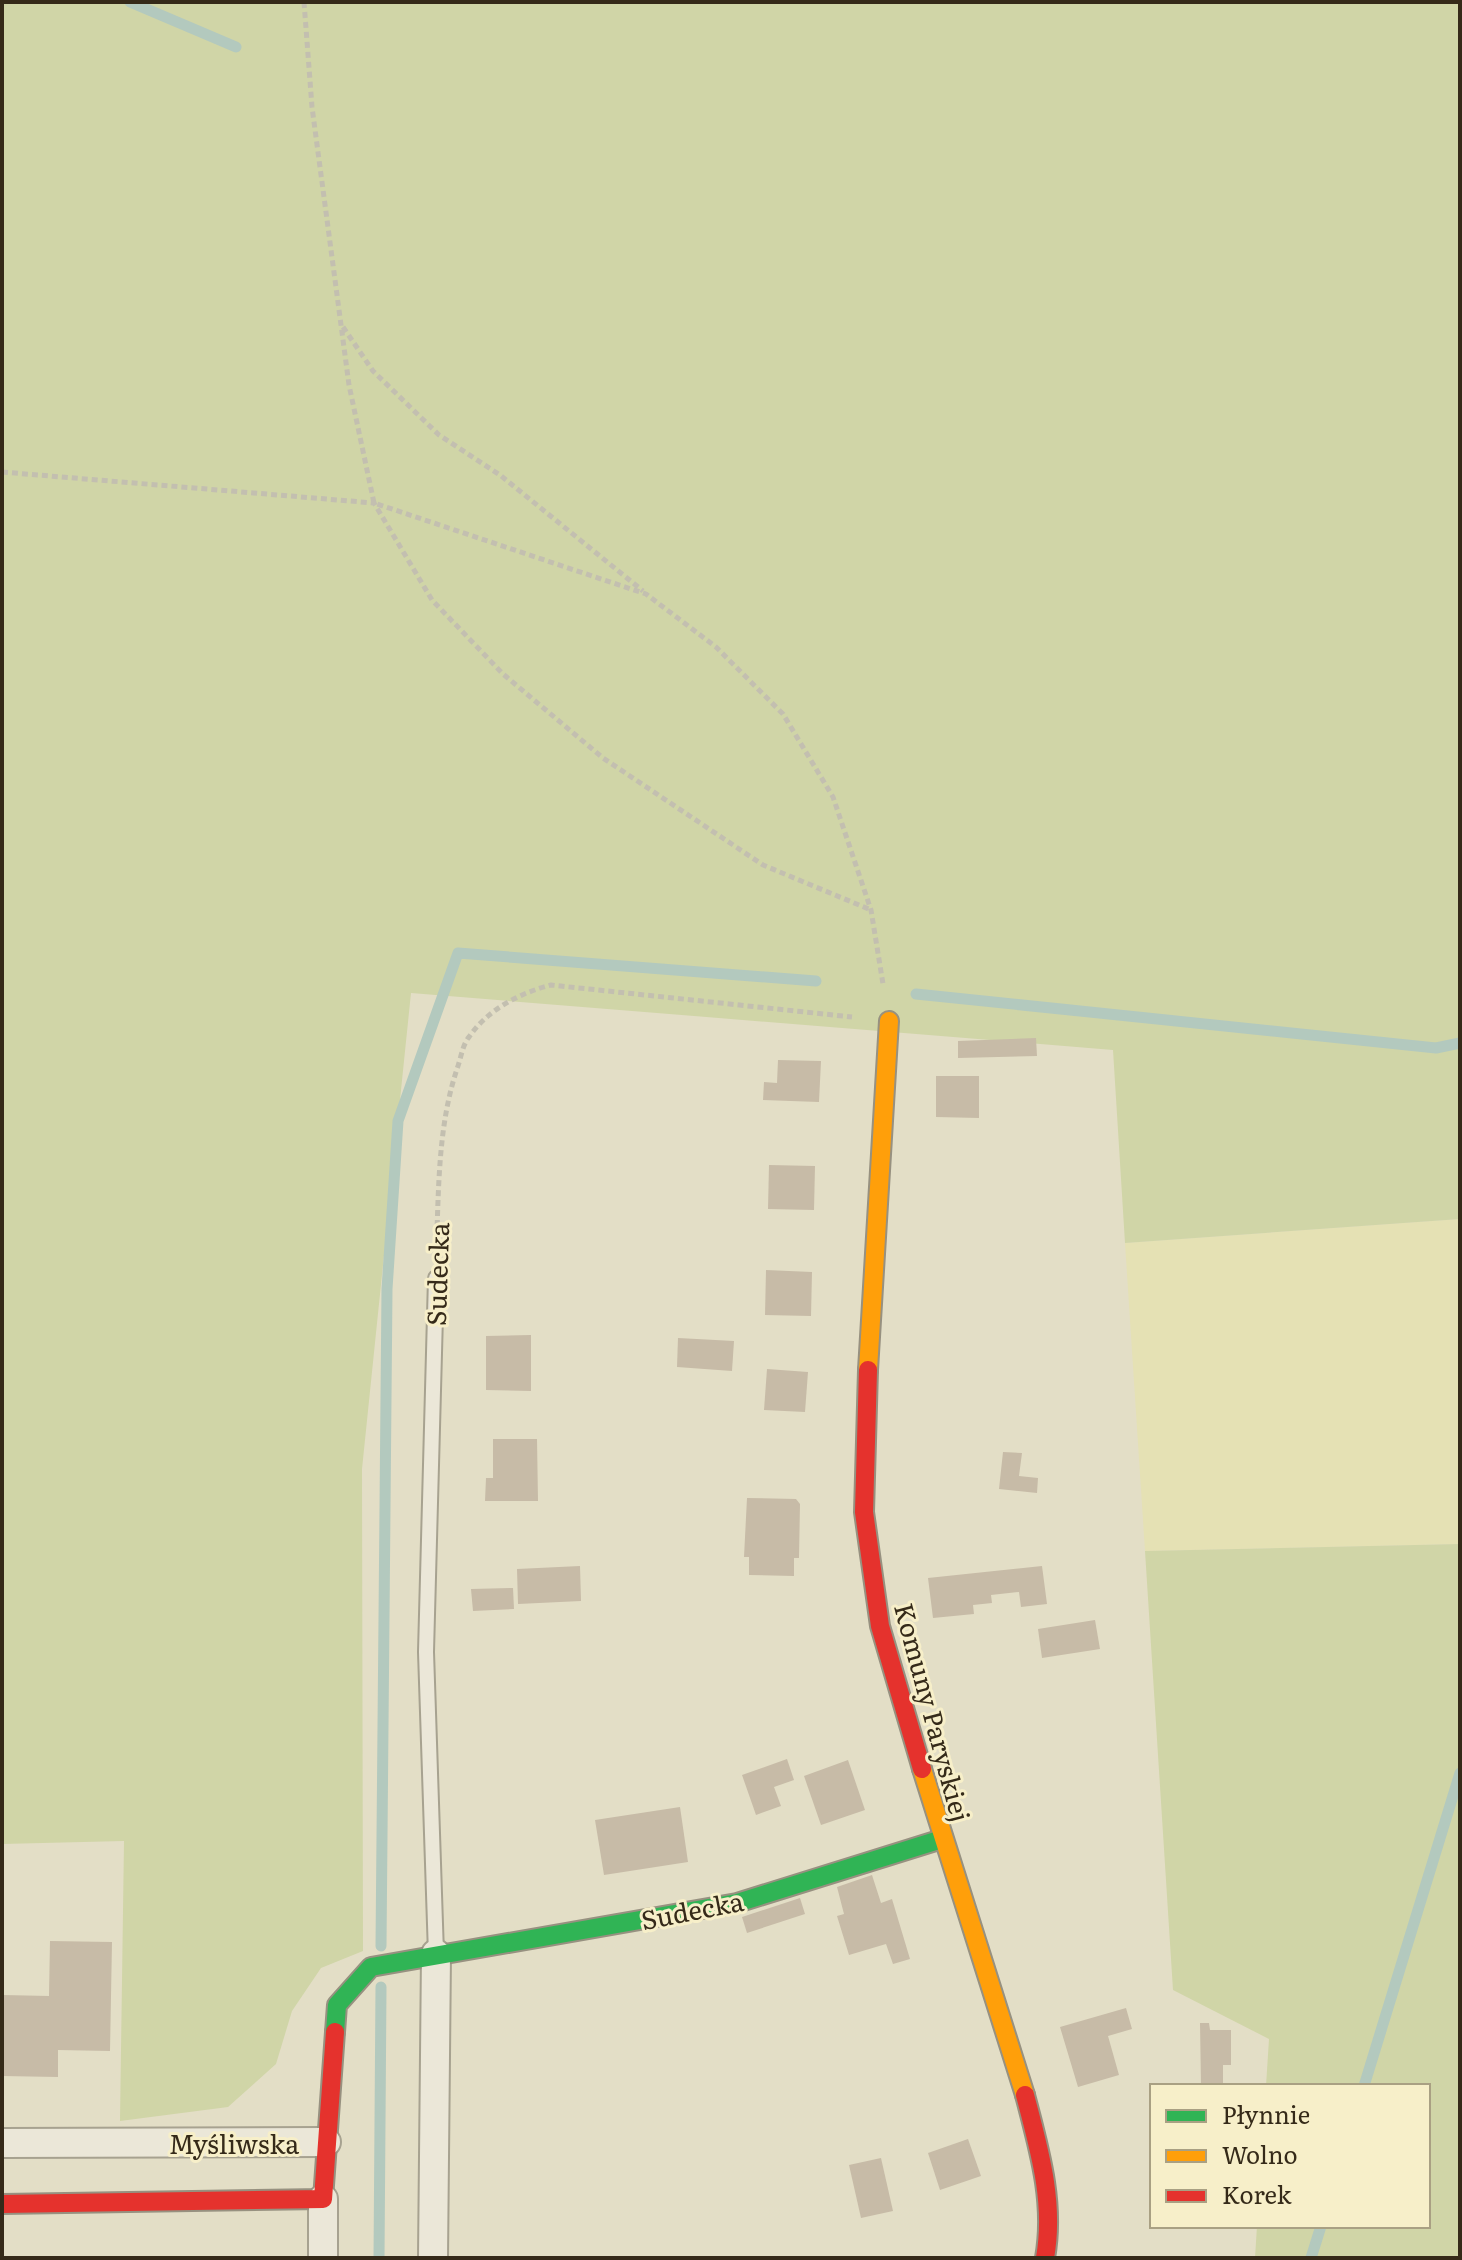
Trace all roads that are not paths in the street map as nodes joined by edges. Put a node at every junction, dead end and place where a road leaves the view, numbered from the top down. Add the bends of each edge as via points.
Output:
1 (889, 1021) road end
2 (436, 1278) road end
3 (942, 1839) junction
4 (436, 1954) junction
5 (326, 2142) junction
6 (2, 2143) edge
7 (323, 2199) junction
8 (2, 2204) edge
9 (323, 2258) edge
10 (433, 2258) edge
11 (1045, 2258) edge

1 - 3 street, Komuny Paryskiej via 864,1512 880,1626
2 - 4 lane, Sudecka via 426,1652
3 - 4 street, Sudecka via 737,1903
3 - 11 street, Komuny Paryskiej via 1025,2093 1047,2184
4 - 5 street, Sudecka via 371,1967 337,2005
4 - 10 street, Sudecka
5 - 6 street, Myśliwska
5 - 7 street, Myśliwska
7 - 8 street
7 - 9 street

